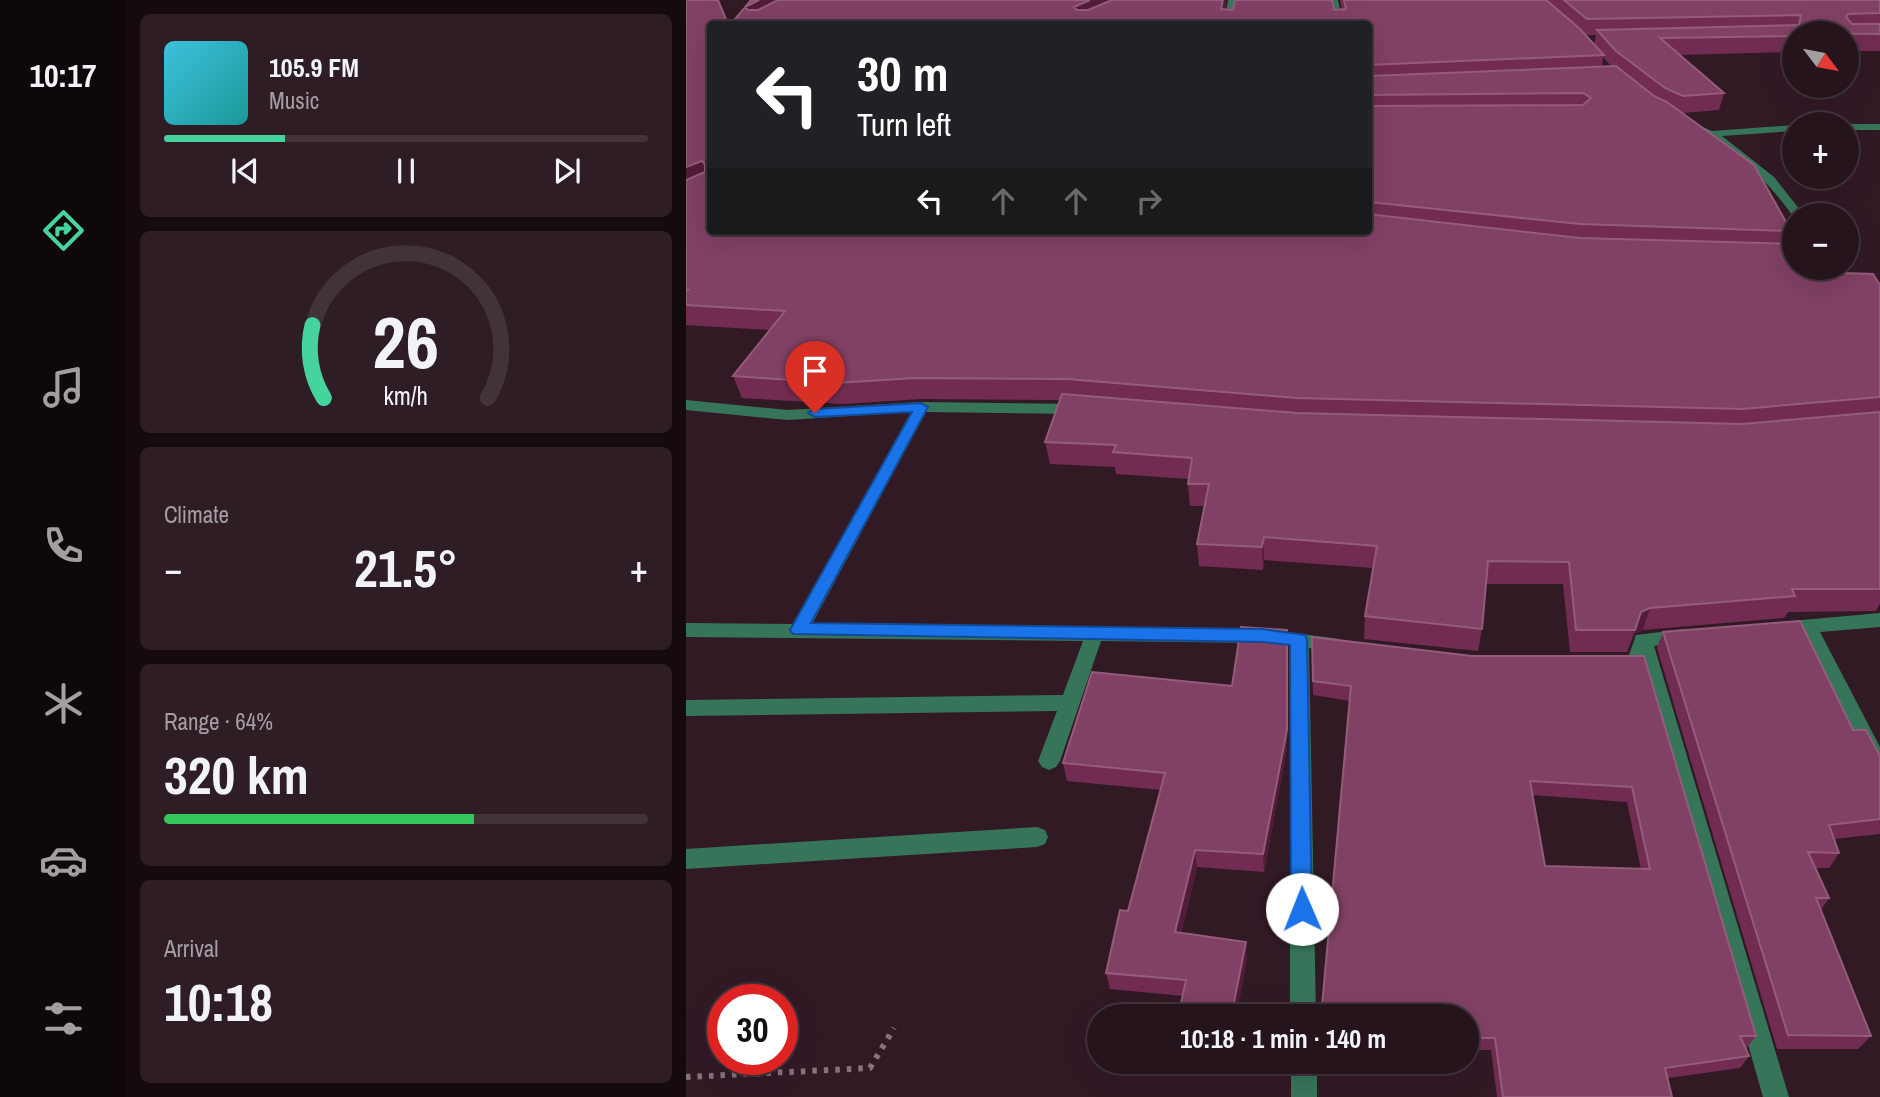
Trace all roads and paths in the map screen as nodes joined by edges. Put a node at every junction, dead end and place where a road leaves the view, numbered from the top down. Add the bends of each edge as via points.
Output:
1 (1232, 0) edge
2 (1334, 0) edge
3 (1228, 21) edge
4 (1338, 21) edge
5 (1678, 120) edge
6 (1859, 127) edge
7 (1880, 127) edge
8 (1782, 129) edge
9 (1711, 134) junction
10 (1791, 203) edge
11 (686, 405) edge
12 (921, 407) junction
13 (1097, 411) edge
14 (1880, 620) edge
15 (1808, 627) junction
16 (686, 630) edge
17 (799, 630) junction
18 (1767, 630) edge
19 (1095, 633) junction
20 (1698, 635) edge
21 (1298, 640) junction
22 (1643, 640) junction
23 (1351, 646) edge
24 (1609, 662) edge
25 (1069, 703) junction
26 (686, 708) edge
27 (1049, 761) dead end
28 (1880, 768) edge
29 (1037, 837) dead end
30 (686, 859) edge
31 (1303, 1004) edge
32 (894, 1028) dead end
33 (1304, 1074) edge
34 (686, 1076) edge
35 (1304, 1097) edge
36 (1776, 1097) edge

1 - 3 street
2 - 4 street
5 - 9 street
6 - 7 street
8 - 9 street
9 - 10 street via 1757,164
11 - 12 street via 788,415
12 - 13 street
12 - 17 street
14 - 15 street
15 - 18 street
15 - 28 street
16 - 17 street
17 - 19 street
19 - 21 street
19 - 25 street
20 - 22 street
21 - 23 street
21 - 31 street
22 - 24 street via 1637,662
22 - 36 street
25 - 26 street
25 - 27 street
29 - 30 street
32 - 34 path via 870,1068
33 - 35 street

